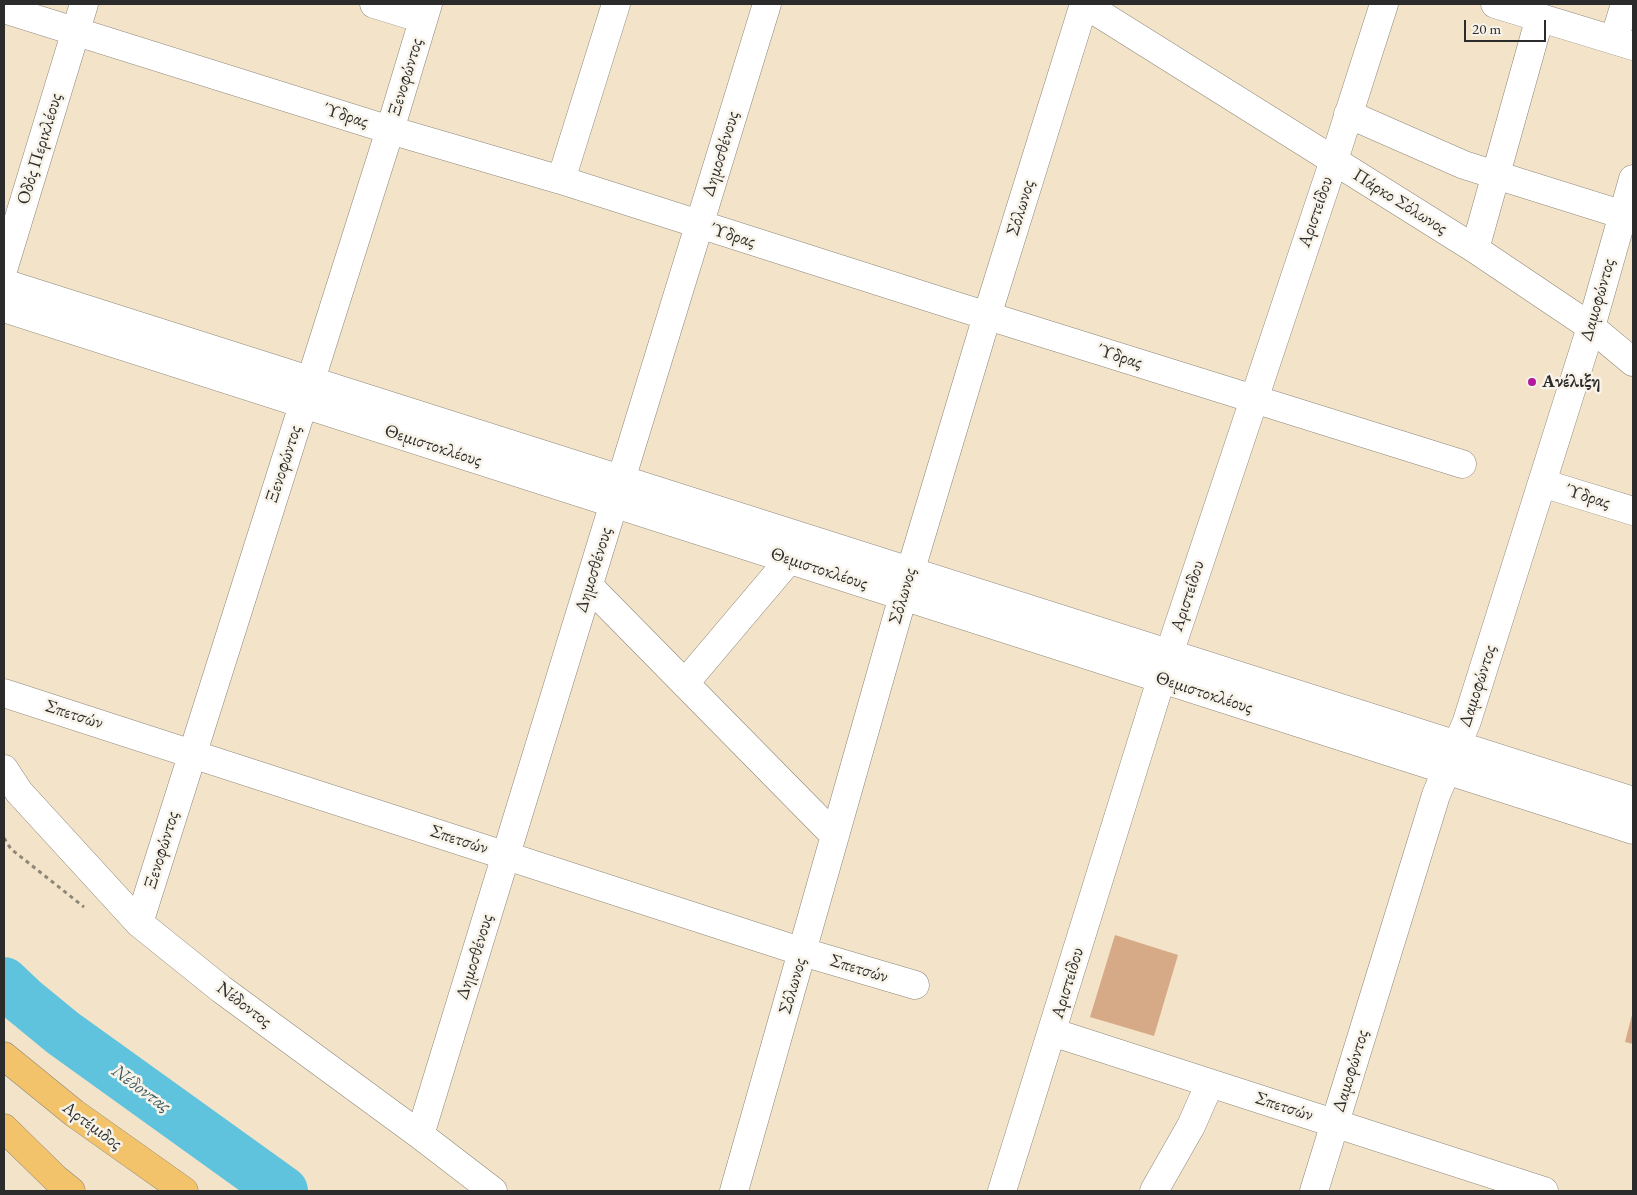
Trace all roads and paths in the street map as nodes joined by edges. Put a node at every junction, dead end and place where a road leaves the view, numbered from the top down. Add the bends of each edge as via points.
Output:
1 (84, 4) edge
2 (374, 4) edge
3 (616, 4) edge
4 (767, 4) edge
5 (1084, 4) edge
6 (1384, 4) edge
7 (1495, 4) edge
8 (1625, 4) edge
9 (4, 9) edge
10 (426, 11) edge
11 (1540, 17) junction
12 (75, 32) junction
13 (1624, 43) edge
14 (1348, 114) junction
15 (390, 130) junction
16 (1334, 160) junction
17 (1496, 176) junction
18 (1633, 179) edge
19 (561, 180) junction
20 (1628, 216) edge
21 (699, 225) junction
22 (1475, 249) junction
23 (4, 267) edge
24 (4, 283) edge
25 (4, 308) edge
26 (987, 316) junction
27 (1591, 327) junction
28 (1633, 362) edge
29 (306, 392) junction
30 (1254, 398) junction
31 (1462, 464) dead end
32 (1542, 483) junction
33 (618, 492) junction
34 (1633, 511) edge
35 (789, 560) junction
36 (907, 584) junction
37 (589, 586) junction
38 (1165, 666) junction
39 (686, 683) junction
40 (4, 692) edge
41 (1458, 745) junction
42 (192, 754) junction
43 (4, 769) edge
44 (1447, 771) junction
45 (11, 791) edge
46 (1633, 801) edge
47 (1633, 830) edge
48 (835, 836) junction
49 (4, 843) edge
50 (11, 849) dead end
51 (506, 855) junction
52 (139, 923) junction
53 (803, 952) junction
54 (914, 985) dead end
55 (1052, 1032) junction
56 (4, 1056) edge
57 (1210, 1083) junction
58 (1335, 1124) junction
59 (4, 1128) edge
60 (420, 1135) junction
61 (71, 1191) edge
62 (184, 1191) edge
63 (493, 1191) edge
64 (734, 1191) edge
65 (1002, 1191) edge
66 (1154, 1191) edge
67 (1314, 1191) edge
68 (1544, 1191) edge

1 - 12 street, Οδός Περικλέους
2 - 10 street
3 - 19 street
4 - 21 street, Δημοσθένους
5 - 16 street, Πάρκο Σόλωνος
5 - 26 street, Σόλωνος
6 - 14 street, Αριστείδου
7 - 11 street
8 - 13 street
9 - 12 street, Ύδρας
10 - 15 street, Ξενοφώντος
11 - 13 street
11 - 17 street
12 - 15 street, Ύδρας
12 - 23 street, Οδός Περικλέους
14 - 16 street, Αριστείδου
14 - 17 street
15 - 19 street, Ύδρας
15 - 29 street, Ξενοφώντος
16 - 22 street, Πάρκο Σόλωνος
16 - 30 street, Αριστείδου
17 - 20 street
17 - 22 street
18 - 20 street, Δαμοφώντος
19 - 21 street, Ύδρας
20 - 27 street, Δαμοφώντος
21 - 26 street, Ύδρας
21 - 33 street, Δημοσθένους
22 - 27 street, Πάρκο Σόλωνος
24 - 29 street, Θεμιστοκλέους
25 - 29 street, Θεμιστοκλέους
26 - 30 street, Ύδρας
26 - 36 street, Σόλωνος
27 - 28 street, Πάρκο Σόλωνος
27 - 32 street, Δαμοφώντος
29 - 33 street, Θεμιστοκλέους
29 - 42 street, Ξενοφώντος
30 - 31 street, Ύδρας
30 - 38 street, Αριστείδου
32 - 34 street, Ύδρας
32 - 41 street, Δαμοφώντος
33 - 35 street, Θεμιστοκλέους
33 - 36 street, Θεμιστοκλέους
33 - 37 street, Δημοσθένους
35 - 36 street, Θεμιστοκλέους
35 - 39 street
36 - 38 street, Θεμιστοκλέους
36 - 48 street, Σόλωνος
37 - 39 street
37 - 51 street, Δημοσθένους
38 - 41 street, Θεμιστοκλέους
38 - 44 street, Θεμιστοκλέους
38 - 55 street, Αριστείδου
39 - 48 street
40 - 42 street, Σπετσών
41 - 44 street, Δαμοφώντος
41 - 46 street, Θεμιστοκλέους
42 - 51 street, Σπετσών
42 - 52 street, Ξενοφώντος
43 - 45 street, Νέδοντος
44 - 47 street, Θεμιστοκλέους
44 - 58 street, Δαμοφώντος via 1436,795
45 - 52 street, Νέδοντος
48 - 53 street, Σόλωνος
49 - 50 path
51 - 53 street, Σπετσών
51 - 60 street, Δημοσθένους
52 - 60 street, Νέδοντος via 222,989
53 - 54 street, Σπετσών
53 - 64 street, Σόλωνος
55 - 57 street, Σπετσών
55 - 65 street, Αριστείδου
56 - 62 main road, Αρτέμιδος via 74,1113
57 - 58 street, Σπετσών
57 - 66 street via 1191,1126
58 - 67 street, Δαμοφώντος
58 - 68 street, Σπετσών
59 - 61 main road
60 - 63 street, Νέδοντος

